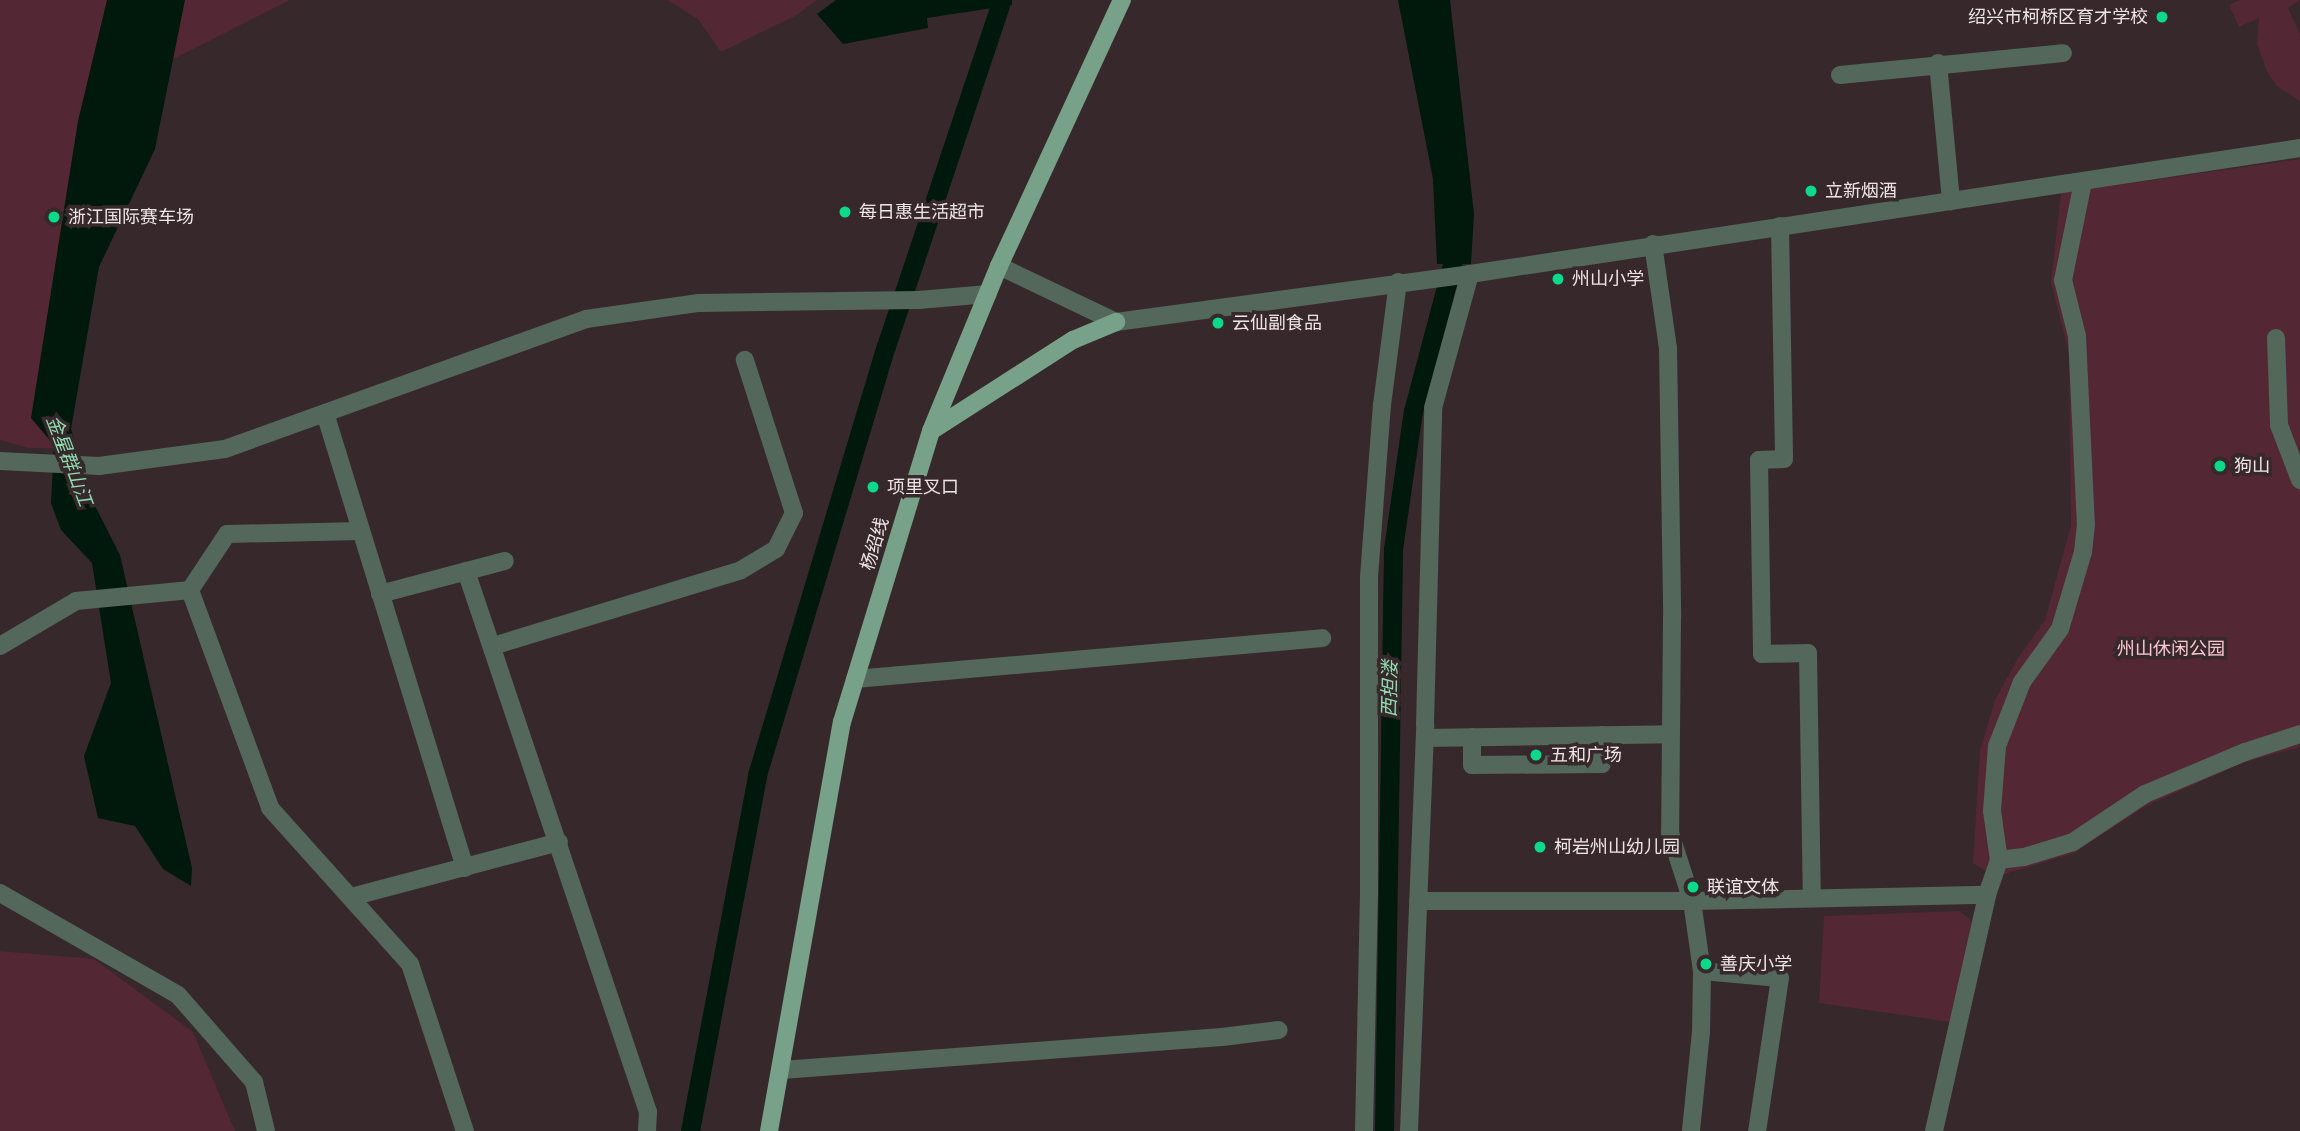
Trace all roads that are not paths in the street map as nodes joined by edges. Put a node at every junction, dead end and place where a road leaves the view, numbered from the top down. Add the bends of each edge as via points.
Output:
1 (1122, 0) edge
2 (2063, 53) dead end
3 (1938, 63) junction
4 (1840, 75) dead end
5 (2300, 148) edge
6 (2083, 182) junction
7 (1951, 201) junction
8 (1780, 226) junction
9 (1653, 244) junction
10 (999, 266) junction
11 (1470, 274) junction
12 (1398, 282) junction
13 (988, 294) junction
14 (1116, 322) junction
15 (2276, 338) dead end
16 (745, 360) dead end
17 (325, 413) junction
18 (931, 431) junction
19 (0, 461) edge
20 (2300, 480) edge
21 (360, 531) junction
22 (505, 561) dead end
23 (466, 571) junction
24 (190, 590) junction
25 (380, 594) junction
26 (1322, 638) dead end
27 (0, 646) edge
28 (493, 646) junction
29 (855, 679) junction
30 (1670, 734) junction
31 (2300, 734) edge
32 (1602, 735) junction
33 (1472, 737) junction
34 (1425, 738) junction
35 (559, 842) junction
36 (1999, 860) junction
37 (465, 868) junction
38 (0, 893) edge
39 (1987, 895) junction
40 (351, 897) junction
41 (1812, 898) junction
42 (1418, 901) junction
43 (1692, 901) junction
44 (1702, 971) junction
45 (1279, 1030) dead end
46 (782, 1070) junction
47 (266, 1131) edge
48 (465, 1131) edge
49 (647, 1131) edge
50 (769, 1131) edge
51 (1364, 1131) edge
52 (1409, 1131) edge
53 (1691, 1131) edge
54 (1757, 1131) edge
55 (1934, 1131) edge

1 - 10 main road, 杨绍线
2 - 3 street
3 - 4 street
3 - 7 street
5 - 6 street
6 - 7 street
6 - 36 street via 2063,280 2077,336 2084,543 2060,629 2022,682 1997,746 1992,811
7 - 8 street
8 - 9 street
8 - 41 street via 1784,460 1759,460 1762,654 1808,653
9 - 11 street
9 - 30 street via 1668,348
10 - 13 main road, 杨绍线
10 - 14 street
11 - 12 street
11 - 34 street via 1433,408
12 - 14 street
12 - 51 street via 1382,405 1369,577
13 - 17 street via 919,300 699,303 586,319
13 - 18 main road, 杨绍线
14 - 18 main road via 1073,340
15 - 20 street via 2279,425
16 - 28 street via 794,513 776,549 741,570
17 - 19 street via 225,449 99,466
17 - 21 street
18 - 29 main road, 杨绍线
21 - 24 street via 227,534
21 - 25 street
22 - 23 street
23 - 25 street
23 - 28 street
24 - 27 street via 76,601
24 - 40 street via 270,808
25 - 37 street
26 - 29 street
28 - 35 street
29 - 46 main road, 杨绍线 via 842,722
30 - 32 street
30 - 43 street via 1670,834
31 - 36 street via 2145,793 2073,842
32 - 33 street
32 - 33 street via 1602,764 1472,765
33 - 34 street
34 - 42 street
35 - 37 street
35 - 49 street via 648,1112
36 - 39 street
37 - 40 street
38 - 47 street via 178,995 254,1082
39 - 41 street
39 - 55 street
40 - 48 street via 410,964
41 - 43 street
42 - 43 street
42 - 52 street
43 - 44 street
44 - 53 street
44 - 54 street via 1780,978
45 - 46 street
46 - 50 main road, 杨绍线

